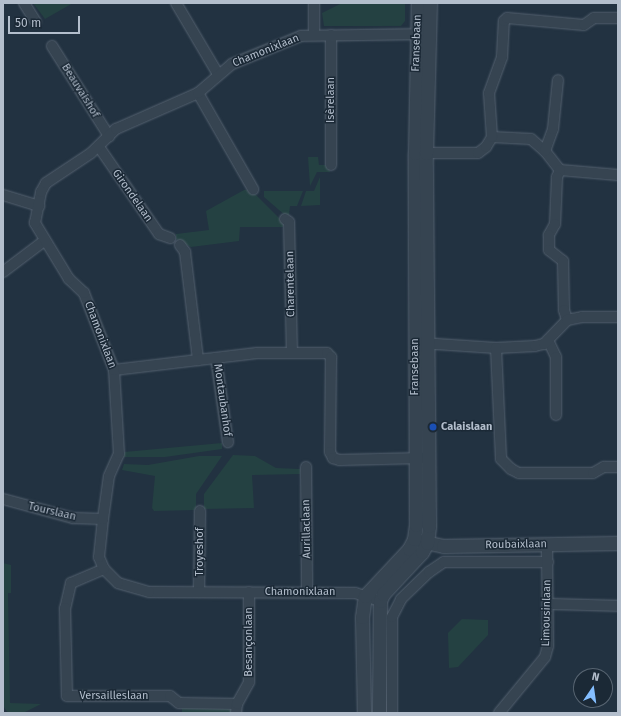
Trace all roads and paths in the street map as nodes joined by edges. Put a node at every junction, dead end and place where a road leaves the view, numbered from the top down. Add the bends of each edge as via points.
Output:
1 (24, 3) edge
2 (176, 3) edge
3 (314, 3) edge
4 (418, 3) edge
5 (430, 3) edge
6 (618, 18) edge
7 (36, 22) dead end
8 (422, 34) junction
9 (314, 35) junction
10 (330, 35) junction
11 (52, 46) dead end
12 (218, 74) junction
13 (558, 80) dead end
14 (198, 93) junction
15 (108, 136) junction
16 (492, 137) junction
17 (98, 147) junction
18 (545, 151) junction
19 (421, 153) junction
20 (331, 164) dead end
21 (560, 170) junction
22 (618, 175) edge
23 (253, 189) dead end
24 (3, 195) edge
25 (39, 206) junction
26 (285, 219) dead end
27 (170, 238) dead end
28 (44, 241) junction
29 (180, 245) dead end
30 (3, 272) edge
31 (618, 316) edge
32 (567, 320) junction
33 (548, 340) junction
34 (421, 343) junction
35 (496, 348) junction
36 (292, 352) junction
37 (216, 358) junction
38 (198, 360) junction
39 (114, 370) junction
40 (556, 415) dead end
41 (228, 442) dead end
42 (422, 458) junction
43 (306, 467) dead end
44 (618, 467) edge
45 (3, 498) edge
46 (200, 511) dead end
47 (103, 519) junction
48 (414, 539) junction
49 (427, 543) junction
50 (618, 543) edge
51 (547, 544) junction
52 (548, 562) junction
53 (104, 569) junction
54 (199, 592) junction
55 (249, 592) junction
56 (307, 592) junction
57 (365, 596) junction
58 (380, 602) junction
59 (548, 604) junction
60 (618, 606) edge
61 (236, 709) edge
62 (364, 713) edge
63 (379, 713) edge
64 (392, 713) edge
65 (499, 713) edge

1 - 7 street
2 - 12 street
3 - 9 street
4 - 8 street, Fransebaan
5 - 8 street, Fransebaan
6 - 16 street via 594,18 584,25 507,18 504,21 502,57 489,94
8 - 10 street, Chamonixlaan
8 - 19 street, Fransebaan
9 - 10 street, Chamonixlaan
9 - 12 street, Chamonixlaan via 301,36 232,64
10 - 20 street, Isèrelaan
11 - 15 street, Beauvaishof
12 - 14 street, Chamonixlaan
13 - 18 street via 553,129
14 - 15 street, Chamonixlaan via 116,129
14 - 23 street
15 - 17 street, Chamonixlaan
16 - 18 street via 531,139
16 - 19 street via 486,147 478,153
17 - 25 street, Chamonixlaan via 46,183
17 - 27 street, Girondelaan via 159,234
18 - 21 street
19 - 34 street, Fransebaan
21 - 22 street
21 - 32 street via 557,177 556,224 548,235 549,250 563,261 564,310
24 - 25 street
25 - 28 street, Chamonixlaan via 36,224
26 - 36 street, Charentelaan via 289,222
28 - 30 street
28 - 39 street, Chamonixlaan via 69,279 84,293
29 - 38 street via 185,252
31 - 32 street
32 - 33 street
33 - 35 street via 540,345
33 - 40 street via 556,357
34 - 35 street
34 - 42 street, Fransebaan
35 - 44 street via 501,459 511,469 519,473 593,472 604,467
36 - 37 street
36 - 42 street via 327,353 331,357 330,452 333,458
37 - 38 street
37 - 41 street, Montaubanhof
38 - 39 street
39 - 47 street, Chamonixlaan via 119,454 109,476
42 - 48 street, Fransebaan
42 - 49 street, Fransebaan
43 - 56 street, Aurillaclaan
45 - 47 street, Tourslaan via 73,518
46 - 54 street, Troyeshof
47 - 53 street, Chamonixlaan via 99,557
48 - 49 street, Roubaixlaan
48 - 57 street via 409,549
49 - 51 street, Roubaixlaan via 443,546
49 - 58 street via 422,552 383,594
50 - 51 street, Roubaixlaan
51 - 52 street, Limousinlaan
52 - 59 street, Limousinlaan
52 - 64 street, Roubaixlaan via 444,562 429,572 401,599 392,617
53 - 54 street, Chamonixlaan via 118,583 149,592
53 - 61 street, Versailleslaan via 71,583 65,608 67,696 170,696 179,703
54 - 55 street, Chamonixlaan
55 - 56 street, Chamonixlaan
55 - 61 street, Besançonlaan via 250,682
56 - 57 street, Chamonixlaan via 355,593
57 - 58 street, Chamonixlaan
57 - 62 street via 362,617
58 - 63 street
59 - 60 street
59 - 65 street, Limousinlaan via 548,646 545,658

